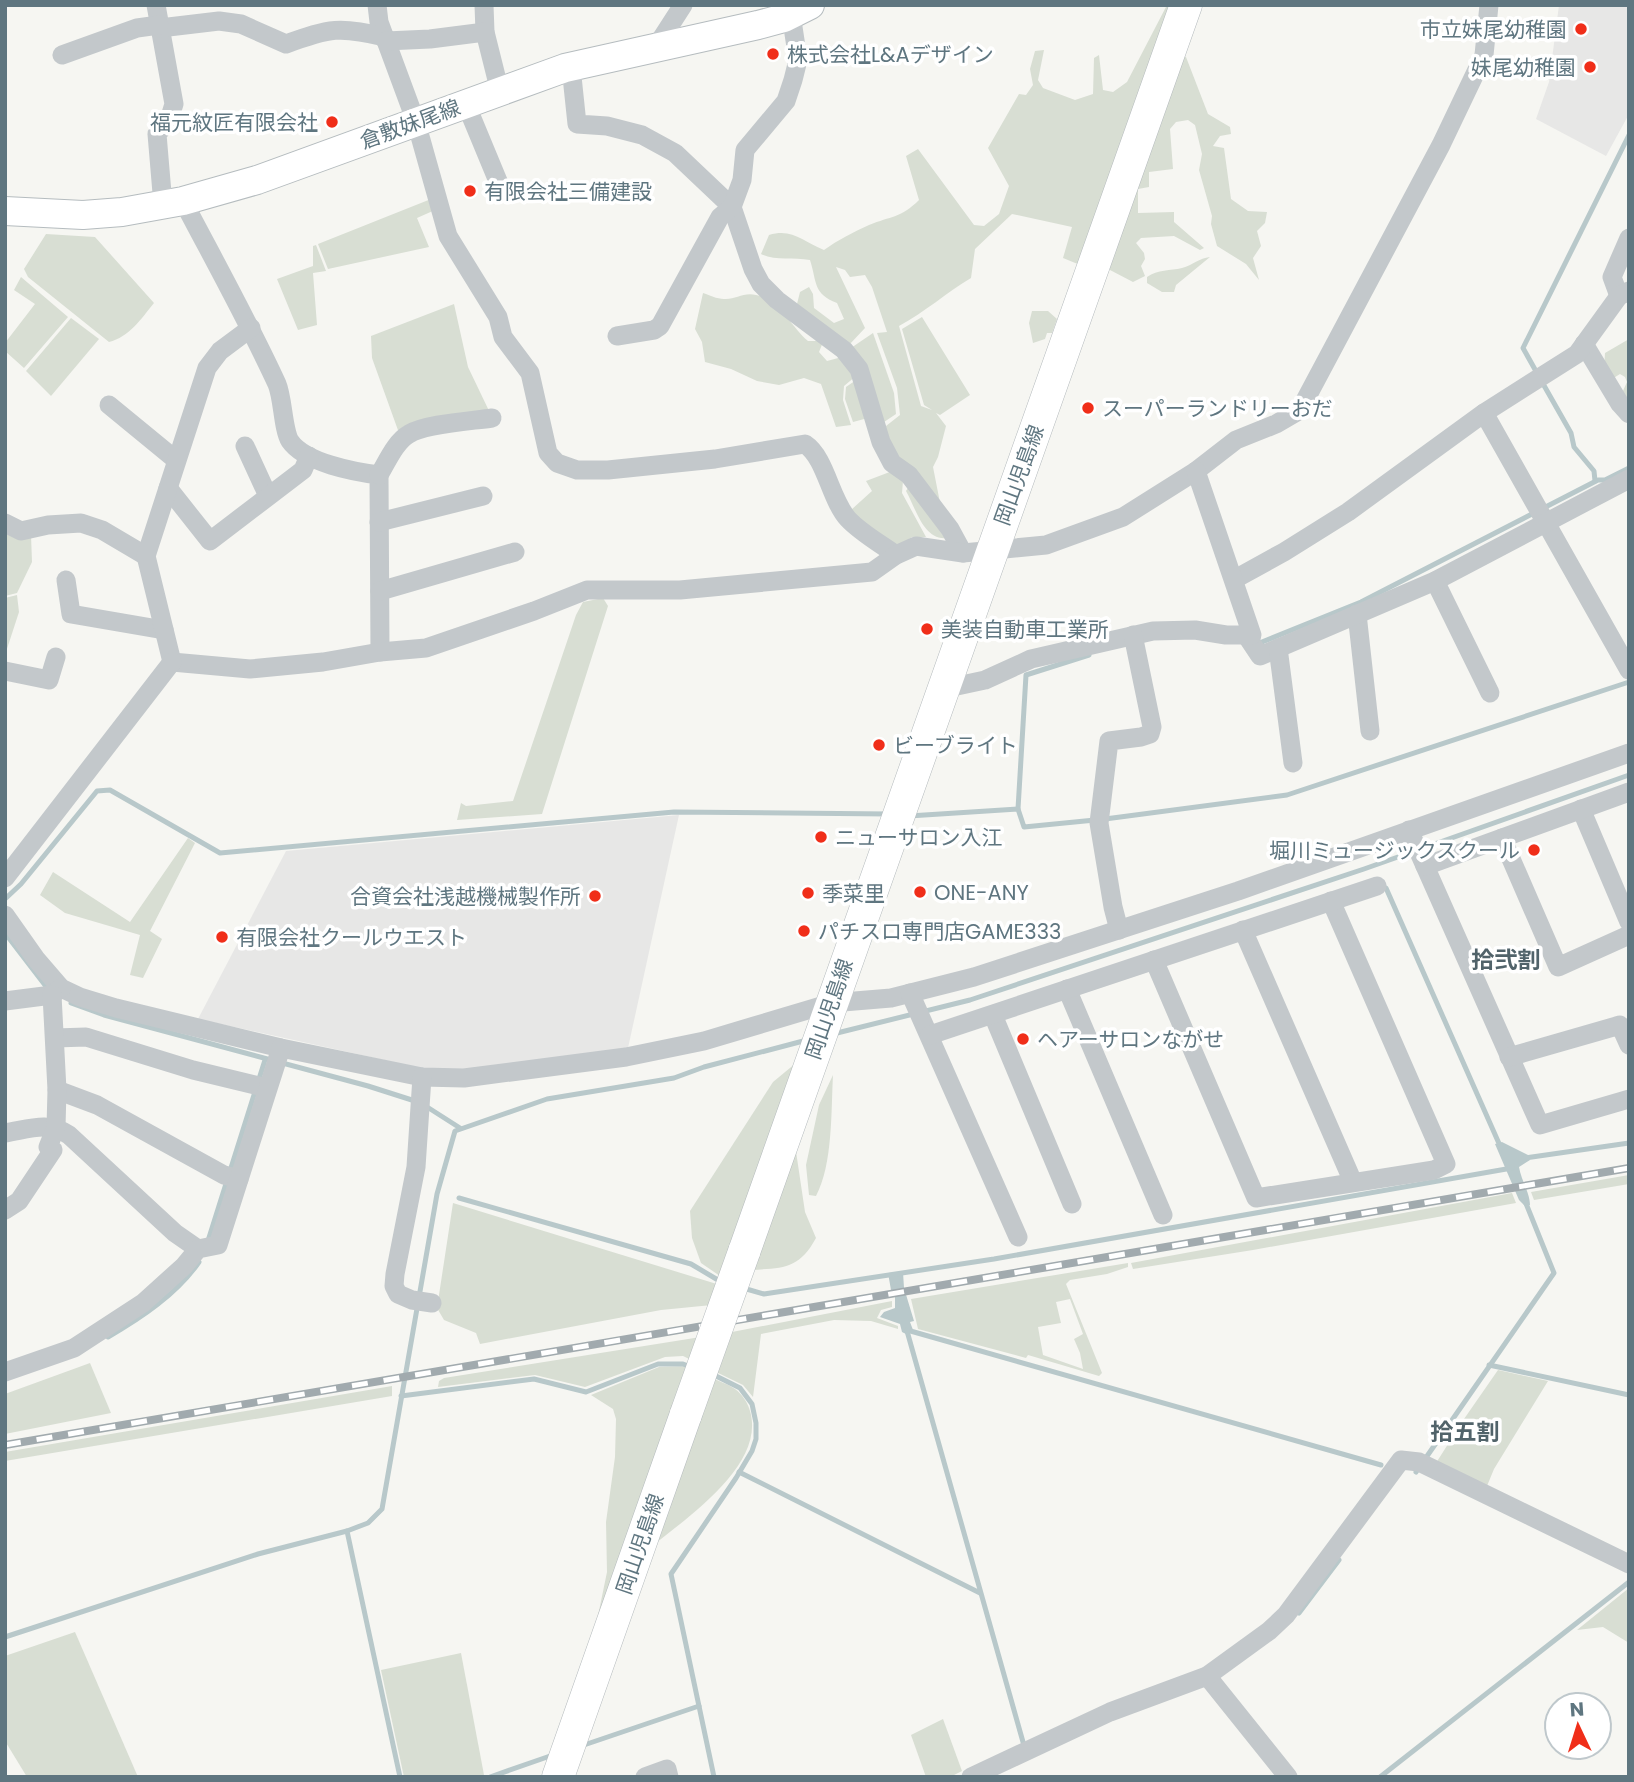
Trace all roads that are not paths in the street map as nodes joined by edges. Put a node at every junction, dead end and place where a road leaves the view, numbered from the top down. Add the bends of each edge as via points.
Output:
1 (156, 5) edge
2 (377, 5) edge
3 (484, 5) edge
4 (683, 5) edge
5 (1186, 5) edge
6 (1489, 5) edge
7 (803, 8) edge
8 (160, 27) junction
9 (485, 32) junction
10 (386, 38) junction
11 (656, 47) junction
12 (62, 55) dead end
13 (571, 67) junction
14 (499, 92) junction
15 (467, 104) junction
16 (416, 122) junction
17 (500, 186) dead end
18 (173, 203) junction
19 (732, 207) junction
20 (5, 211) edge
21 (1629, 238) edge
22 (1624, 293) edge
23 (251, 328) junction
24 (617, 336) dead end
25 (1584, 344) junction
26 (109, 405) dead end
27 (1484, 413) junction
28 (1629, 414) edge
29 (492, 418) dead end
30 (245, 446) dead end
31 (309, 456) junction
32 (176, 460) junction
33 (1196, 471) junction
34 (379, 475) junction
35 (1629, 479) edge
36 (168, 488) junction
37 (268, 496) junction
38 (483, 496) dead end
39 (1540, 516) junction
40 (379, 522) junction
41 (5, 523) edge
42 (515, 552) dead end
43 (977, 552) junction
44 (896, 555) junction
45 (146, 556) junction
46 (1234, 579) junction
47 (66, 580) dead end
48 (1435, 581) junction
49 (380, 591) junction
50 (1357, 614) junction
51 (164, 630) junction
52 (1134, 640) junction
53 (1250, 641) junction
54 (1278, 648) junction
55 (380, 652) junction
56 (56, 657) dead end
57 (172, 662) junction
58 (1629, 670) edge
59 (5, 671) edge
60 (943, 689) junction
61 (1490, 693) dead end
62 (1370, 731) dead end
63 (1629, 753) edge
64 (1293, 763) dead end
65 (1629, 792) edge
66 (1581, 809) junction
67 (1502, 838) junction
68 (1417, 849) junction
69 (5, 878) edge
70 (1377, 886) dead end
71 (1331, 901) junction
72 (5, 915) edge
73 (1629, 922) edge
74 (1119, 930) junction
75 (1243, 930) junction
76 (1629, 935) edge
77 (1154, 960) junction
78 (1067, 989) junction
79 (57, 991) junction
80 (912, 996) junction
81 (5, 1001) edge
82 (829, 1011) junction
83 (993, 1015) junction
84 (925, 1028) junction
85 (55, 1038) junction
86 (1629, 1045) edge
87 (278, 1057) junction
88 (1509, 1058) junction
89 (422, 1077) junction
90 (261, 1086) junction
91 (57, 1090) junction
92 (1629, 1099) edge
93 (57, 1127) junction
94 (5, 1133) edge
95 (232, 1177) junction
96 (1353, 1182) junction
97 (1072, 1204) dead end
98 (5, 1210) edge
99 (1163, 1215) dead end
100 (1018, 1237) dead end
101 (204, 1248) junction
102 (423, 1302) dead end
103 (5, 1372) edge
104 (1629, 1563) edge
105 (1210, 1680) junction
106 (558, 1777) edge
107 (645, 1777) edge
108 (669, 1777) edge
109 (971, 1777) edge
110 (1288, 1777) edge

1 - 8 street
2 - 10 street
3 - 9 street
4 - 11 street
5 - 43 main road, 岡山児島線
6 - 33 street via 1484,55 1300,410 1236,440
7 - 11 main road, 倉敷妹尾線 via 758,25
7 - 19 street via 786,101 745,150 742,180
8 - 10 street via 219,21 242,24 286,44 326,30 355,30
8 - 12 street via 137,28
8 - 18 street via 174,104 158,134
9 - 10 street
9 - 14 street
10 - 16 street
11 - 13 main road, 倉敷妹尾線
13 - 14 main road, 倉敷妹尾線
13 - 19 street via 577,124 642,135 675,153
14 - 15 main road, 倉敷妹尾線
15 - 16 main road, 倉敷妹尾線
15 - 17 street
16 - 18 main road, 倉敷妹尾線 via 257,180
16 - 44 street via 448,236 498,317 503,338 530,373 548,453 557,463 577,470 607,470 805,444 813,449 848,519
18 - 20 main road, 倉敷妹尾線 via 82,215
18 - 23 street
19 - 24 street via 720,216 660,326
19 - 43 street via 761,284 844,350 859,369 892,463 909,475 950,529
21 - 22 street via 1612,277
22 - 25 street
23 - 31 street via 279,388 290,440
23 - 32 street via 206,368
25 - 27 street via 1577,354
25 - 28 street
26 - 32 street
27 - 39 street
27 - 46 street via 1348,512
29 - 34 street via 410,432
30 - 37 street
31 - 34 street via 336,467
31 - 37 street via 303,470
32 - 36 street
33 - 43 street via 1123,517 1046,545
33 - 46 street
34 - 40 street
35 - 39 street
36 - 37 street via 210,541
36 - 45 street
38 - 40 street
39 - 48 street
39 - 58 street
40 - 49 street
41 - 45 street via 21,531 81,523
42 - 49 street
43 - 44 street via 916,546
43 - 60 main road, 岡山児島線
44 - 55 street via 872,572 804,580 680,590 587,590 426,648
45 - 51 street
46 - 53 street
47 - 51 street via 71,614
48 - 50 street
48 - 61 street
49 - 55 street
50 - 54 street
50 - 62 street
51 - 57 street
52 - 53 street via 1153,631 1195,630
52 - 60 street via 1031,660 985,680
52 - 74 street via 1152,727 1150,734 1141,737 1109,741 1099,820
53 - 54 street via 1260,656
54 - 64 street
55 - 57 street via 250,669
56 - 59 street via 49,680
57 - 69 street
60 - 82 main road, 岡山児島線
63 - 68 street
65 - 66 street
66 - 67 street
66 - 73 street
67 - 68 street
67 - 76 street via 1558,967
68 - 74 street
68 - 88 street
70 - 71 street
71 - 75 street
71 - 96 street via 1446,1164 1434,1170
72 - 79 street
74 - 80 street
75 - 77 street
75 - 96 street
77 - 78 street
77 - 96 street via 1256,1198
78 - 83 street
78 - 99 street
79 - 81 street
79 - 85 street
79 - 87 street
80 - 82 street
80 - 84 street
82 - 89 street via 626,1057 464,1078
82 - 106 main road, 岡山児島線, bridge
83 - 84 street
83 - 97 street
84 - 100 street
85 - 90 street via 86,1037
85 - 91 street
86 - 88 street via 1620,1025
87 - 89 street
87 - 90 street
88 - 92 street via 1539,1125
89 - 102 street via 416,1167 394,1286 398,1294
90 - 95 street
91 - 93 street
91 - 95 street via 97,1105
93 - 94 street
93 - 98 street via 48,1147 53,1150 19,1201
93 - 101 street via 175,1234
95 - 101 street via 218,1245
101 - 103 street via 143,1303 74,1348
104 - 105 street via 1422,1463 1401,1460 1286,1615
105 - 109 street via 1110,1712
105 - 110 street
107 - 108 street via 667,1769

